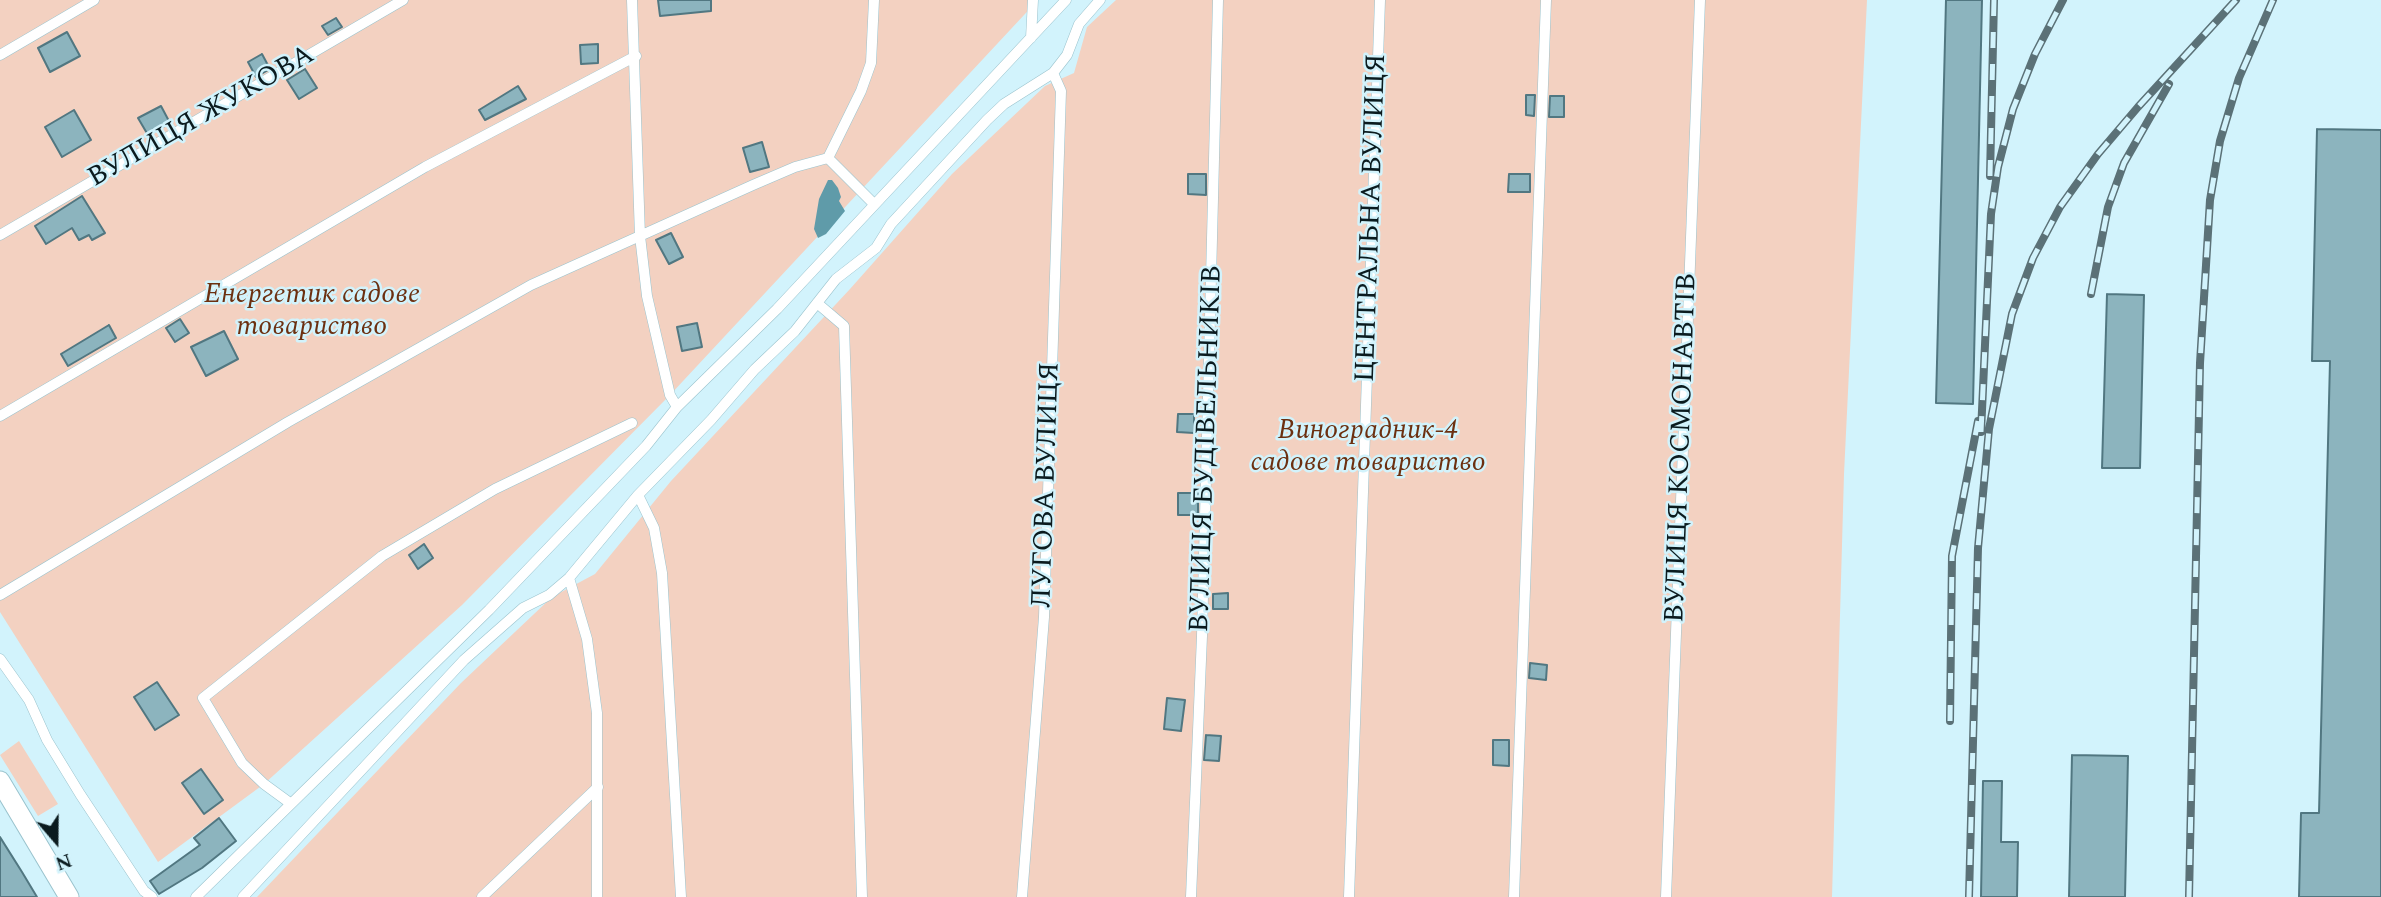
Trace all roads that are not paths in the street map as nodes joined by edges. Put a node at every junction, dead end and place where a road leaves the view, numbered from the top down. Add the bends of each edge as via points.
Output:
1 (94, 0) edge
2 (402, 0) edge
3 (632, 0) edge
4 (874, 0) edge
5 (1033, 0) edge
6 (1066, 0) edge
7 (1100, 0) edge
8 (1218, 0) edge
9 (1380, 0) edge
10 (1546, 0) edge
11 (1700, 0) edge
12 (1031, 37) junction
13 (0, 55) edge
14 (636, 56) junction
15 (1053, 74) junction
16 (828, 158) junction
17 (874, 204) junction
18 (0, 235) edge
19 (640, 236) junction
20 (817, 303) junction
21 (677, 407) junction
22 (0, 416) edge
23 (632, 423) dead end
24 (638, 495) junction
25 (569, 578) junction
26 (0, 595) edge
27 (0, 659) edge
28 (0, 781) edge
29 (598, 787) junction
30 (290, 803) junction
31 (69, 897) edge
32 (152, 897) edge
33 (197, 897) edge
34 (243, 897) edge
35 (482, 897) edge
36 (597, 897) edge
37 (681, 897) edge
38 (862, 897) edge
39 (1022, 897) edge
40 (1191, 897) edge
41 (1349, 897) edge
42 (1514, 897) edge
43 (1666, 897) edge

1 - 13 lane
2 - 18 lane, ВУЛИЦЯ ЖУКОВА
3 - 14 lane
4 - 16 lane via 871,63
5 - 12 lane
6 - 12 lane
7 - 15 lane via 1079,24 1067,55
8 - 40 lane, ВУЛИЦЯ БУДІВЕЛЬНИКІВ
9 - 41 lane, ЦЕНТРАЛЬНА ВУЛИЦЯ
10 - 42 lane
11 - 43 lane, ВУЛИЦЯ КОСМОНАВТІВ
12 - 17 lane
14 - 19 lane
14 - 22 lane via 425,167
15 - 20 lane via 987,120 891,224 876,248 836,279
15 - 39 lane, ЛУГОВА ВУЛИЦЯ via 1061,91 1044,617
16 - 17 lane
16 - 19 lane via 795,167
17 - 21 lane via 777,309
19 - 21 lane via 647,296 670,395
19 - 26 lane via 531,285 288,422
20 - 24 lane
20 - 38 lane via 844,326
21 - 30 lane via 646,446 489,610 393,708
23 - 30 lane via 495,489 382,555 204,698 242,763
24 - 25 lane
24 - 37 lane via 654,528 662,572
25 - 29 lane via 593,676
25 - 34 lane via 549,596 523,608 464,660
27 - 32 lane via 29,700 80,794
28 - 31 street
29 - 35 lane
29 - 36 lane
30 - 33 lane

